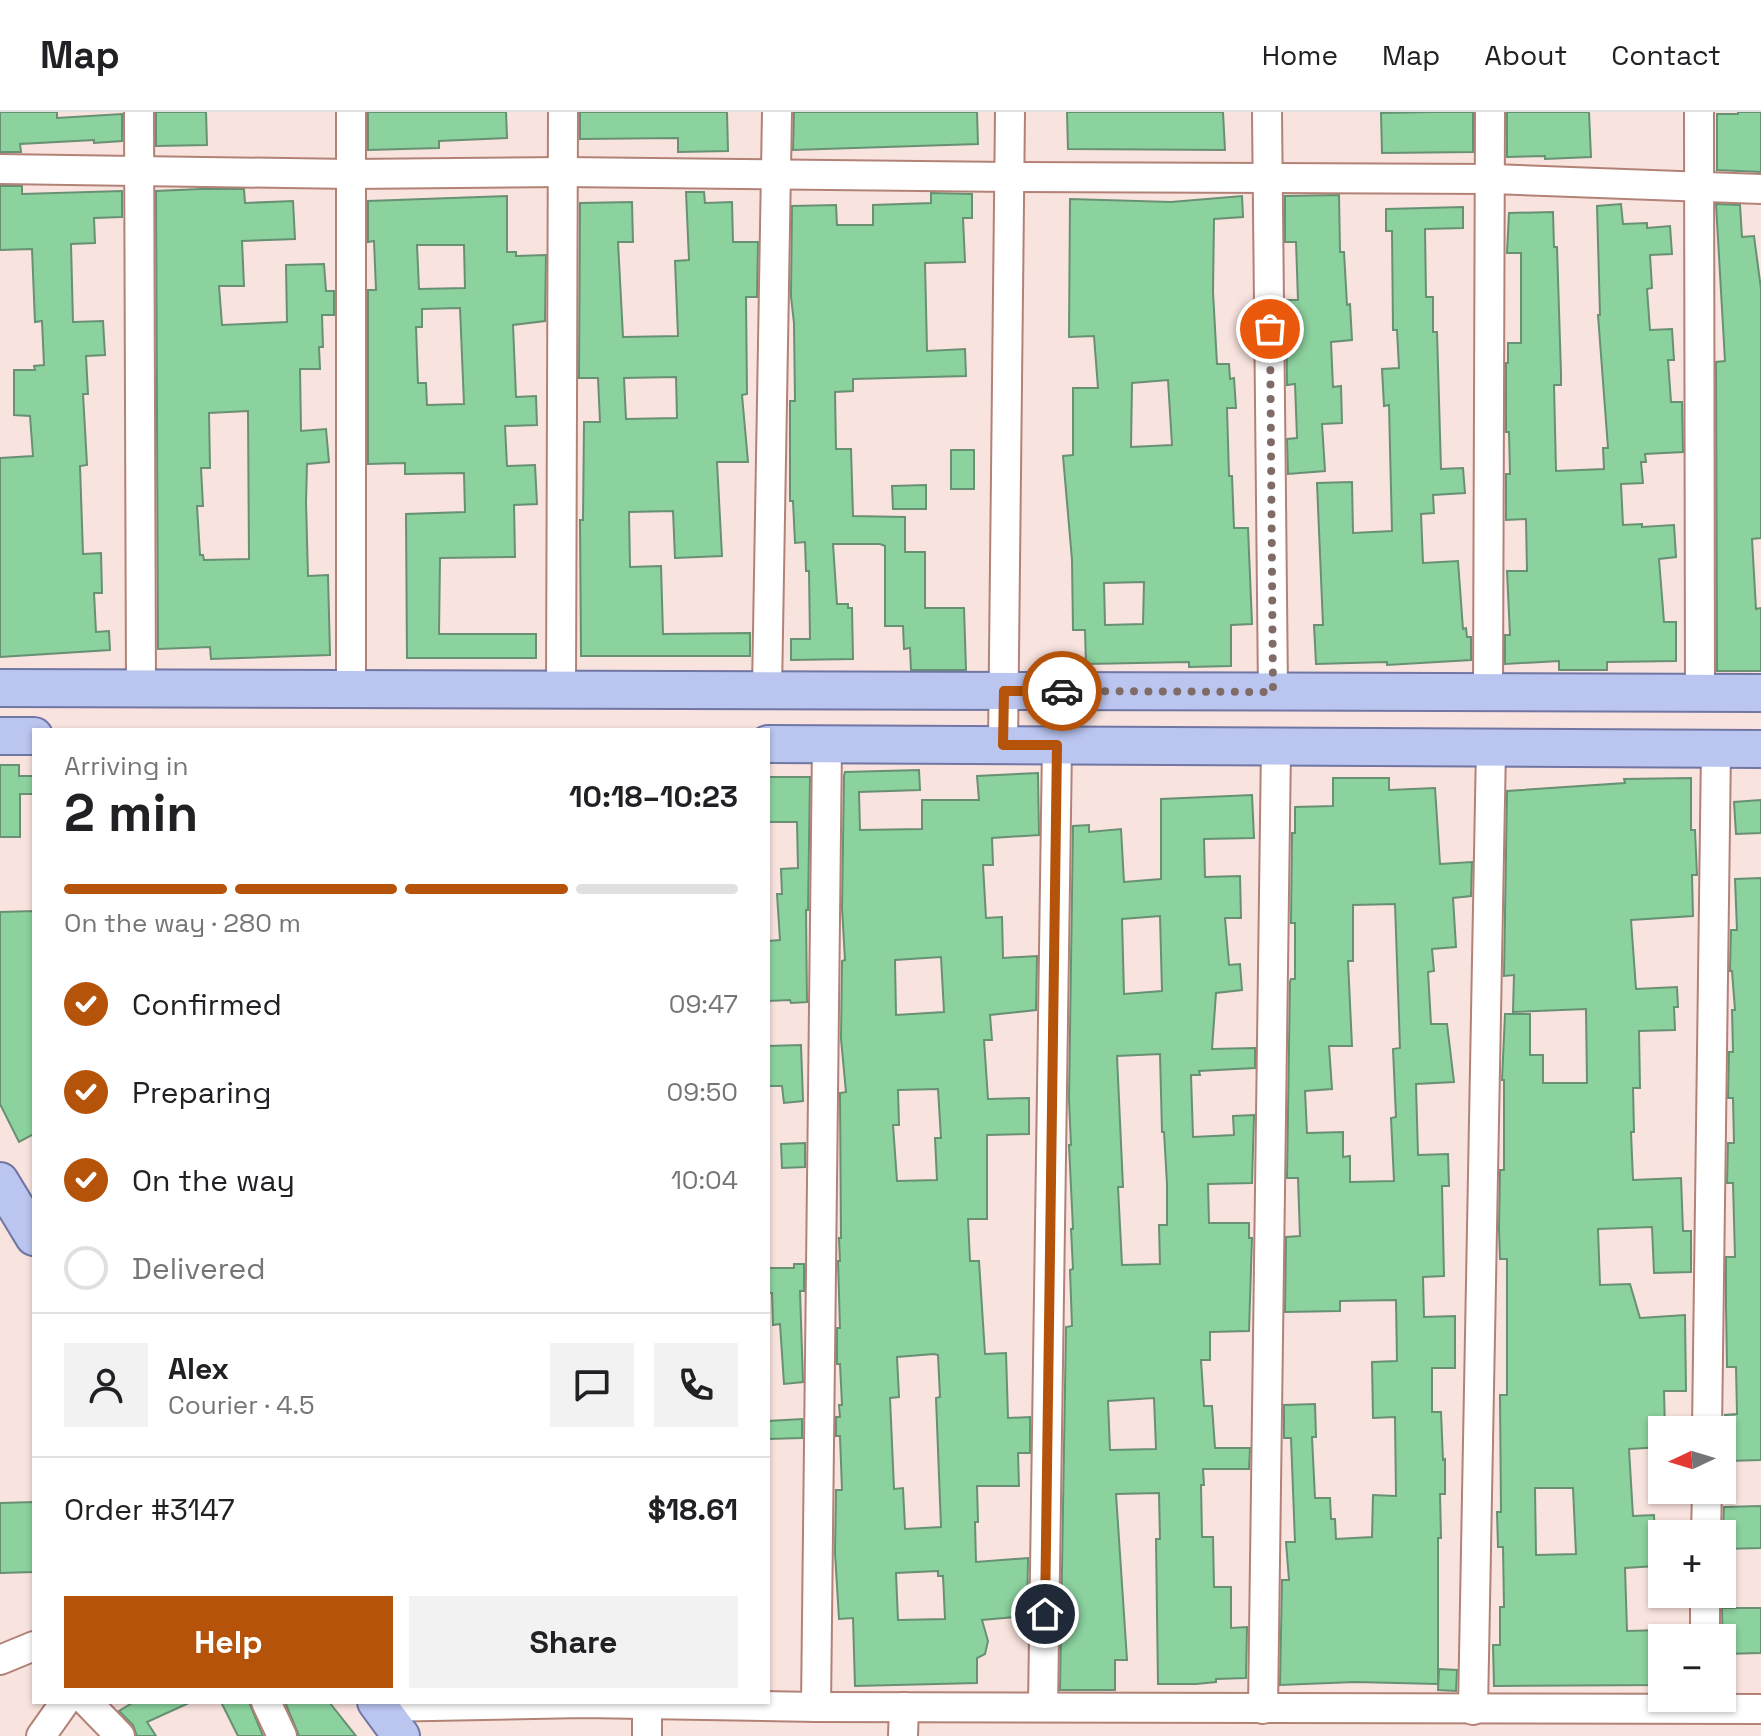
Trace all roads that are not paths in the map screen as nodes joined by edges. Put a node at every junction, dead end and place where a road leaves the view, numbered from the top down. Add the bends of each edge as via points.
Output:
1 (139, 112) edge
2 (351, 112) edge
3 (563, 112) edge
4 (777, 112) edge
5 (1010, 112) edge
6 (1267, 112) edge
7 (1490, 112) edge
8 (1699, 112) edge
9 (0, 169) edge
10 (139, 172) junction
11 (564, 172) junction
12 (351, 174) junction
13 (777, 176) junction
14 (1010, 177) junction
15 (1269, 178) junction
16 (1492, 179) junction
17 (1699, 188) junction
18 (1761, 189) edge
19 (0, 688) edge
20 (141, 688) junction
21 (351, 689) junction
22 (561, 689) junction
23 (767, 690) junction
24 (1004, 691) junction
25 (1273, 692) junction
26 (1488, 692) junction
27 (1700, 693) junction
28 (1761, 693) edge
29 (0, 736) edge
30 (32, 736) edge
31 (770, 744) edge
32 (827, 744) junction
33 (1003, 745) junction
34 (1057, 745) junction
35 (1276, 746) junction
36 (1491, 747) junction
37 (1716, 749) junction
38 (1761, 749) edge
39 (0, 1181) edge
40 (32, 1234) edge
41 (1707, 1416) edge
42 (32, 1647) edge
43 (0, 1660) edge
44 (64, 1704) edge
45 (89, 1704) edge
46 (267, 1704) edge
47 (378, 1704) edge
48 (616, 1704) edge
49 (647, 1705) junction
50 (816, 1707) junction
51 (904, 1707) junction
52 (1043, 1707) junction
53 (1736, 1707) edge
54 (1263, 1709) junction
55 (1761, 1709) edge
56 (1473, 1710) junction
57 (1648, 1711) edge
58 (1129, 1722) edge
59 (1351, 1723) edge
60 (1556, 1723) edge
61 (41, 1736) edge
62 (120, 1736) edge
63 (282, 1736) edge
64 (401, 1736) edge
65 (647, 1736) edge
66 (903, 1736) edge

1 - 10 street
2 - 12 street
3 - 11 street
4 - 13 street
5 - 14 street
6 - 15 street
7 - 16 street
8 - 17 street
9 - 10 street
10 - 12 street
10 - 20 street
11 - 12 street
11 - 13 street
11 - 22 street
12 - 21 street
13 - 14 street
13 - 23 street
14 - 15 street
14 - 24 street
15 - 16 street
15 - 25 street
16 - 17 street
16 - 26 street
17 - 18 street
17 - 27 street
19 - 20 main road
20 - 21 main road
21 - 22 main road
22 - 23 main road
23 - 24 main road
24 - 25 main road
24 - 33 street
25 - 26 main road
26 - 27 main road
27 - 28 main road
29 - 30 main road
31 - 32 main road
32 - 33 main road
32 - 50 street
33 - 34 main road
34 - 35 main road
34 - 52 street
35 - 36 main road
35 - 54 street
36 - 37 main road
36 - 56 street
37 - 38 main road
37 - 41 street
39 - 40 main road
42 - 43 street
44 - 61 street
45 - 62 street
46 - 63 street
47 - 64 main road
48 - 49 street
49 - 50 street
49 - 65 street
50 - 51 street
51 - 52 street
51 - 66 street
52 - 58 street
53 - 55 street
54 - 58 street
54 - 59 street
56 - 59 street
56 - 60 street
57 - 60 street

